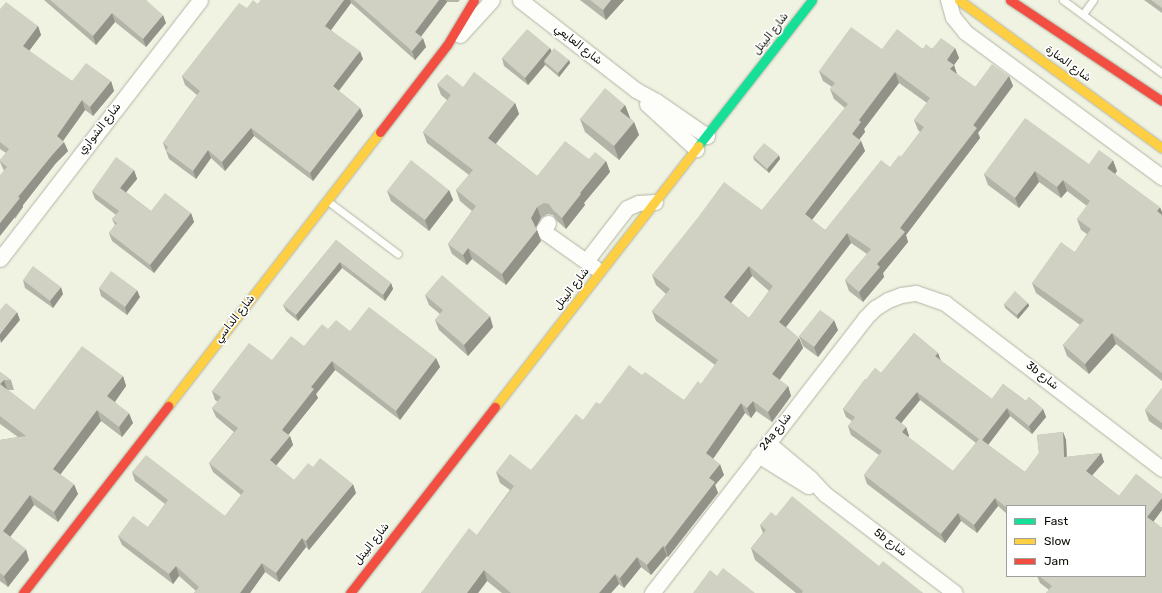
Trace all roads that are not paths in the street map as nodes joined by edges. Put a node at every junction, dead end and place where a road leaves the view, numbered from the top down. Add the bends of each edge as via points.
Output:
1 (200, 0) edge
2 (474, 0) edge
3 (492, 0) edge
4 (520, 0) edge
5 (812, 0) edge
6 (948, 0) edge
7 (959, 0) edge
8 (1010, 0) edge
9 (1063, 0) edge
10 (1093, 0) edge
11 (1083, 14) junction
12 (447, 45) junction
13 (1162, 73) edge
14 (636, 90) junction
15 (1162, 101) edge
16 (707, 136) junction
17 (1162, 148) edge
18 (696, 150) junction
19 (1162, 177) edge
20 (327, 201) junction
21 (655, 202) junction
22 (548, 223) dead end
23 (398, 254) dead end
24 (0, 258) edge
25 (586, 261) junction
26 (601, 272) junction
27 (916, 293) joint
28 (768, 443) junction
29 (758, 456) junction
30 (1162, 469) edge
31 (825, 494) junction
32 (23, 593) edge
33 (350, 593) edge
34 (652, 593) edge
35 (955, 593) edge

1 - 24 street, شارع الشواري
2 - 12 street, شارع الداسي
3 - 12 street, شارع الداسي
4 - 14 street, شارع العايعي
5 - 16 street, شارع البيتل
6 - 19 street via 953,17 965,32
7 - 17 street, شارع المنارة
8 - 15 street, شارع المنارة
9 - 11 lane
10 - 11 lane
11 - 13 lane
12 - 20 street, شارع الداسي
14 - 16 street, شارع العايعي
14 - 18 street, شارع العايعي via 645,102
16 - 18 street, شارع البيتل
18 - 21 street, شارع البيتل
20 - 23 lane
20 - 32 street, شارع الداسي
21 - 25 street via 638,203 627,208
21 - 26 street, شارع البيتل
22 - 25 street via 544,229 546,233
25 - 26 street
26 - 33 street, شارع البيتل
27 - 28 street, 24a شارع via 888,300 865,318
27 - 30 street, 3b شارع via 945,303 957,311
28 - 29 street, 24a شارع
28 - 31 street, 5b شارع
29 - 31 street, 5b شارع
29 - 34 street, 24a شارع
31 - 35 street, 5b شارع

